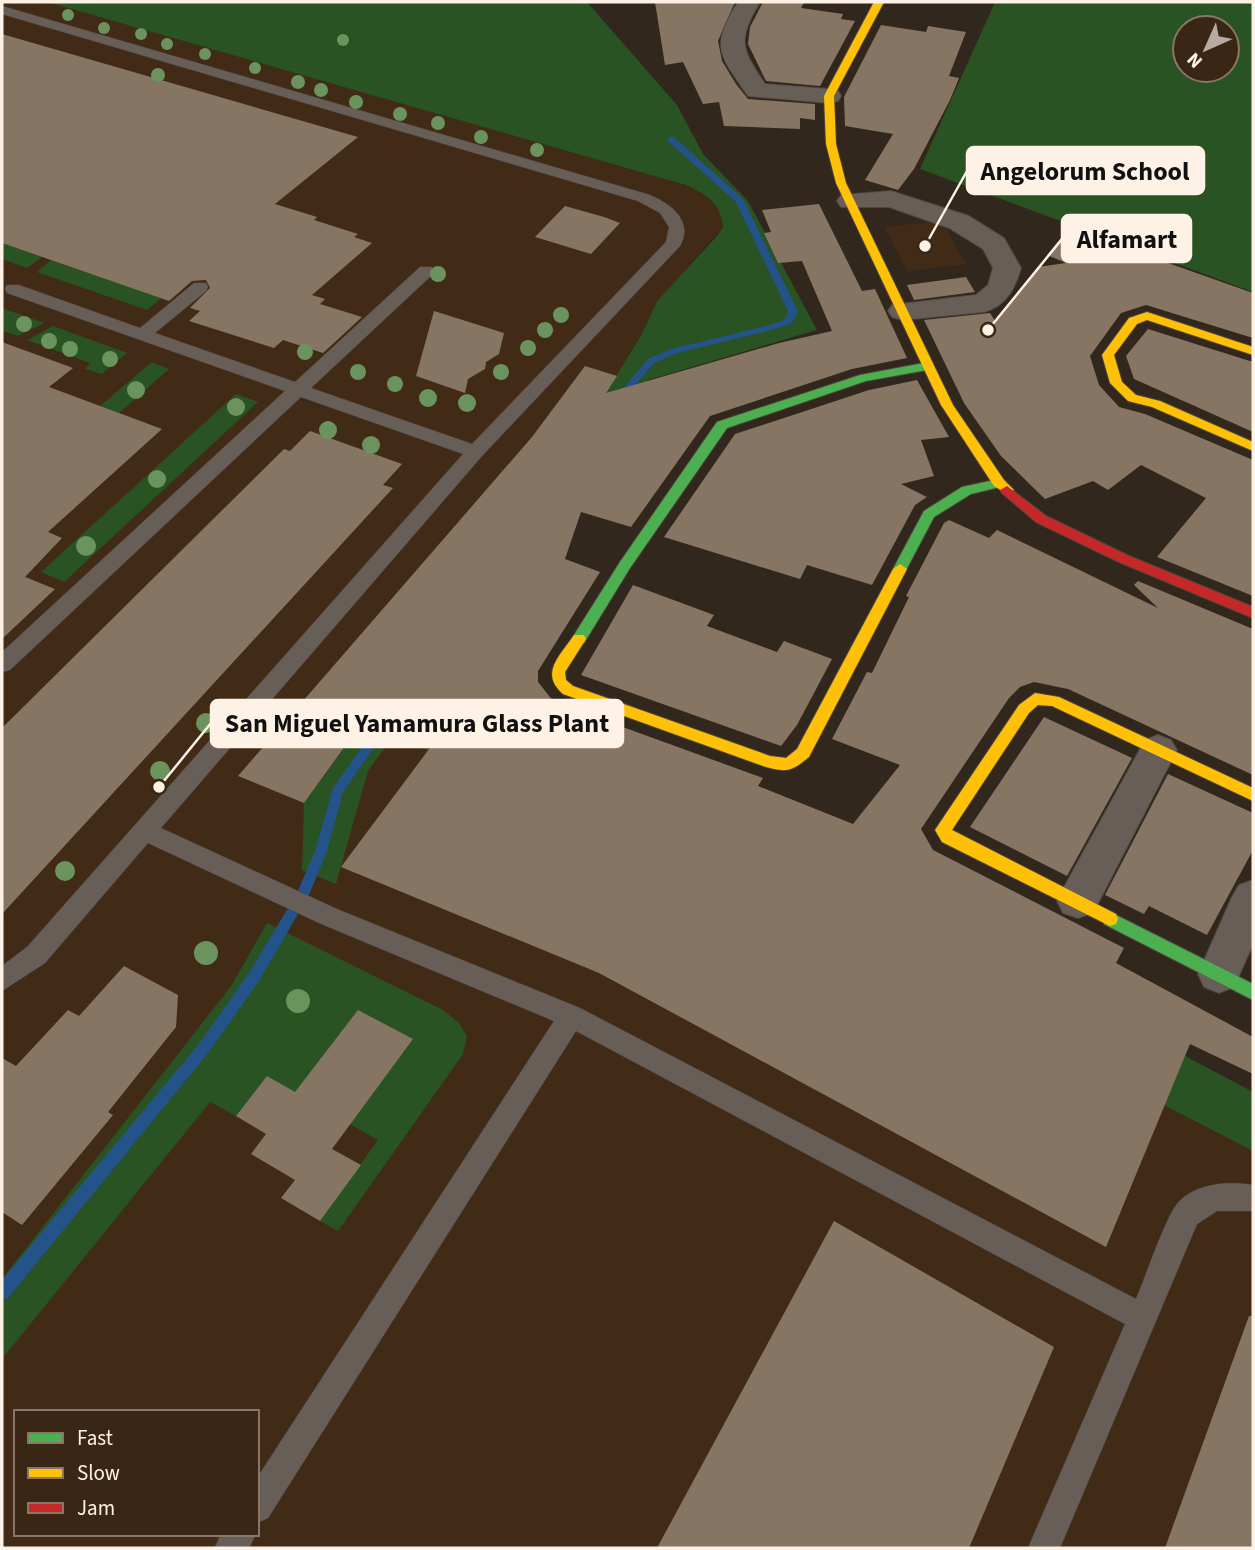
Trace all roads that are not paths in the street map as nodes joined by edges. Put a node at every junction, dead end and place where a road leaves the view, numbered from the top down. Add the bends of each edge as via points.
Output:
1 (749, 2) edge
2 (879, 2) edge
3 (2, 10) edge
4 (829, 96) junction
5 (850, 201) junction
6 (426, 271) dead end
7 (6, 287) edge
8 (200, 288) dead end
9 (902, 311) junction
10 (142, 335) junction
11 (1253, 351) edge
12 (929, 366) junction
13 (300, 390) junction
14 (1253, 447) edge
15 (475, 452) junction
16 (999, 483) junction
17 (1253, 613) edge
18 (2, 664) edge
19 (1158, 750) junction
20 (1253, 795) edge
21 (145, 831) junction
22 (1253, 897) edge
23 (1078, 901) junction
24 (2, 979) edge
25 (1236, 983) edge
26 (571, 1016) junction
27 (1253, 1198) edge
28 (1143, 1318) junction
29 (259, 1504) edge
30 (1044, 1548) edge

1 - 4 street via 729,33 731,50 757,91
2 - 4 street
3 - 15 lane via 644,198 667,210 678,226 674,243
4 - 5 street via 831,144
5 - 9 street
5 - 9 street via 891,199 958,222 994,244 1007,268 1001,288 984,303
6 - 13 lane
7 - 10 lane
8 - 10 lane
9 - 12 street
10 - 13 lane
11 - 14 street via 1147,316 1133,321 1108,355 1116,383 1132,398
12 - 16 street via 947,405
12 - 16 street via 825,389 722,425 625,565 558,672 559,682 568,690 769,762 789,765 803,753 929,514 967,490
13 - 15 lane
13 - 18 lane
15 - 21 lane
16 - 17 street via 1041,519
19 - 20 street
19 - 23 street
19 - 23 street via 1054,701 1035,699 947,822 943,830 948,837
21 - 24 lane via 36,955
21 - 26 lane via 328,916
22 - 25 street
23 - 25 street
26 - 28 lane
26 - 29 lane
27 - 28 lane via 1217,1195 1199,1202 1187,1214
28 - 30 lane

